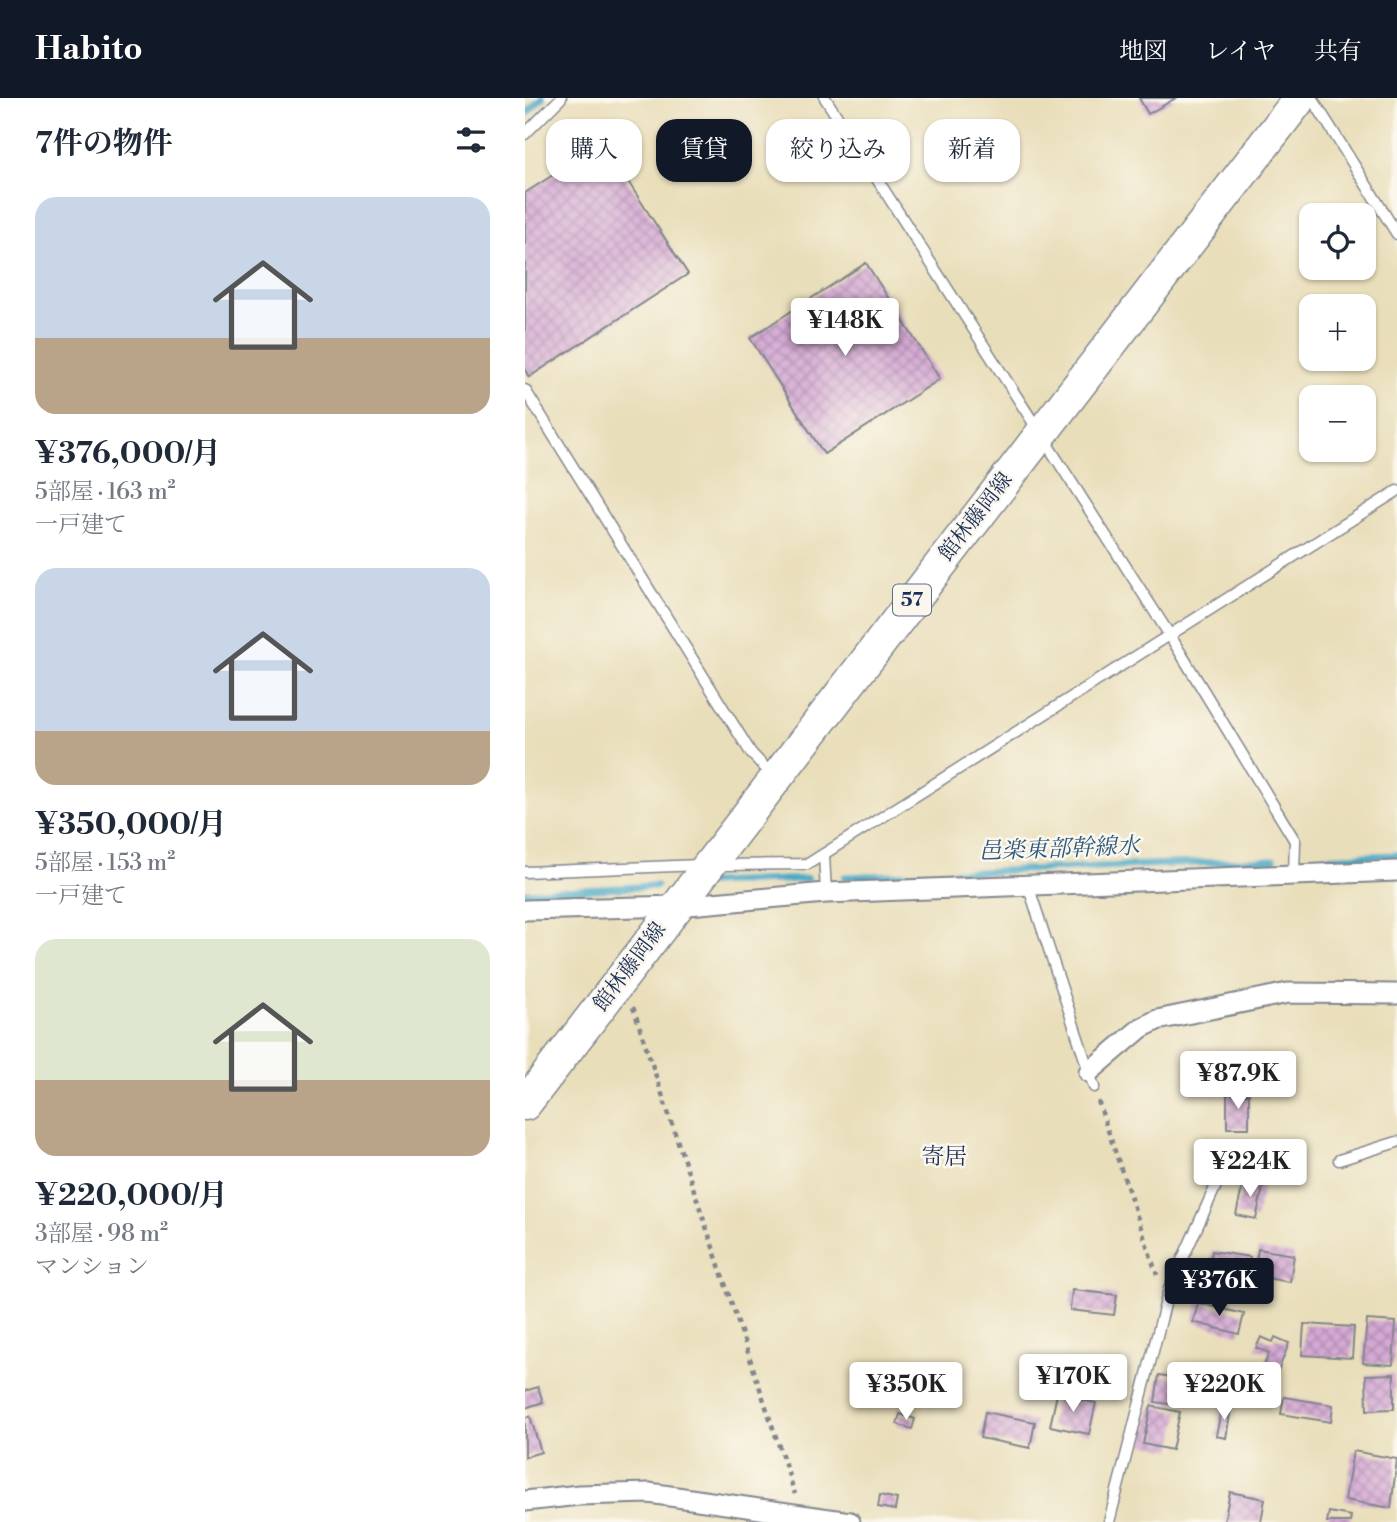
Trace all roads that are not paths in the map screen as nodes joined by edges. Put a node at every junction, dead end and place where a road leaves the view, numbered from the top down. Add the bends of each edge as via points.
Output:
1 (561, 98) edge
2 (825, 98) edge
3 (1300, 98) edge
4 (1312, 98) edge
5 (525, 134) edge
6 (1397, 234) edge
7 (525, 390) edge
8 (1039, 434) junction
9 (1397, 491) edge
10 (1169, 634) junction
11 (775, 778) junction
12 (824, 855) junction
13 (709, 865) junction
14 (1397, 871) edge
15 (525, 872) edge
16 (1294, 874) junction
17 (1028, 885) junction
18 (825, 892) junction
19 (677, 906) junction
20 (525, 910) edge
21 (1397, 994) edge
22 (1092, 1080) joint
23 (525, 1104) edge
24 (1397, 1142) edge
25 (1339, 1160) dead end
26 (1223, 1170) dead end
27 (525, 1501) edge
28 (850, 1522) edge
29 (1109, 1522) edge

1 - 5 lane
2 - 8 lane
3 - 8 main road, 館林藤岡線 / 57
4 - 6 lane
7 - 11 lane via 751,753
8 - 10 lane
8 - 11 main road, 館林藤岡線 / 57
9 - 10 lane
10 - 12 lane
10 - 16 lane via 1295,841
11 - 13 main road, 館林藤岡線 / 57
12 - 13 lane via 808,864
12 - 18 lane
13 - 15 lane
13 - 19 main road, 館林藤岡線 / 57
14 - 16 street
16 - 17 street
17 - 18 street
17 - 22 lane
18 - 19 street
19 - 20 street
19 - 23 main road, 館林藤岡線 / 57
21 - 22 street via 1288,993 1157,1020 1141,1028
24 - 25 lane
26 - 29 lane via 1169,1289
27 - 28 street via 649,1493

